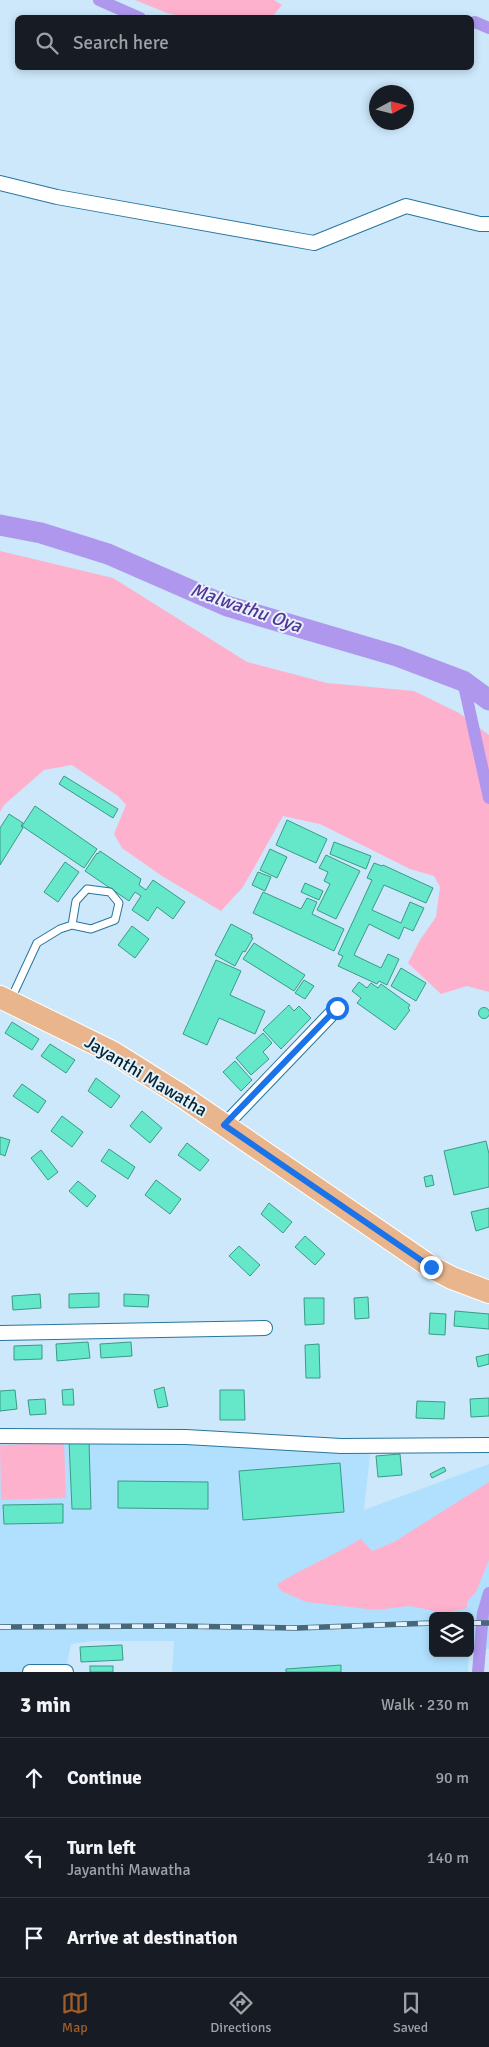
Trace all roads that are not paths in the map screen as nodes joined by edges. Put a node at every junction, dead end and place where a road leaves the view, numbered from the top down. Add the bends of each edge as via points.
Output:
1 (0, 183) edge
2 (489, 224) edge
3 (72, 925) junction
4 (3, 1002) edge
5 (337, 1008) dead end
6 (224, 1125) junction
7 (489, 1292) edge
8 (265, 1328) dead end
9 (0, 1333) edge
10 (0, 1436) edge
11 (489, 1445) edge
12 (30, 1672) edge
13 (66, 1672) edge

1 - 2 street via 57,197 314,243 406,206
3 - 3 lane via 91,929 115,920 119,903 110,892 87,889 76,901
3 - 4 lane via 37,943
4 - 6 main road, Jayanthi Mawatha via 112,1052
5 - 6 street
6 - 7 main road, Jayanthi Mawatha via 431,1267
8 - 9 street
10 - 11 street via 186,1437 341,1446
12 - 13 street

